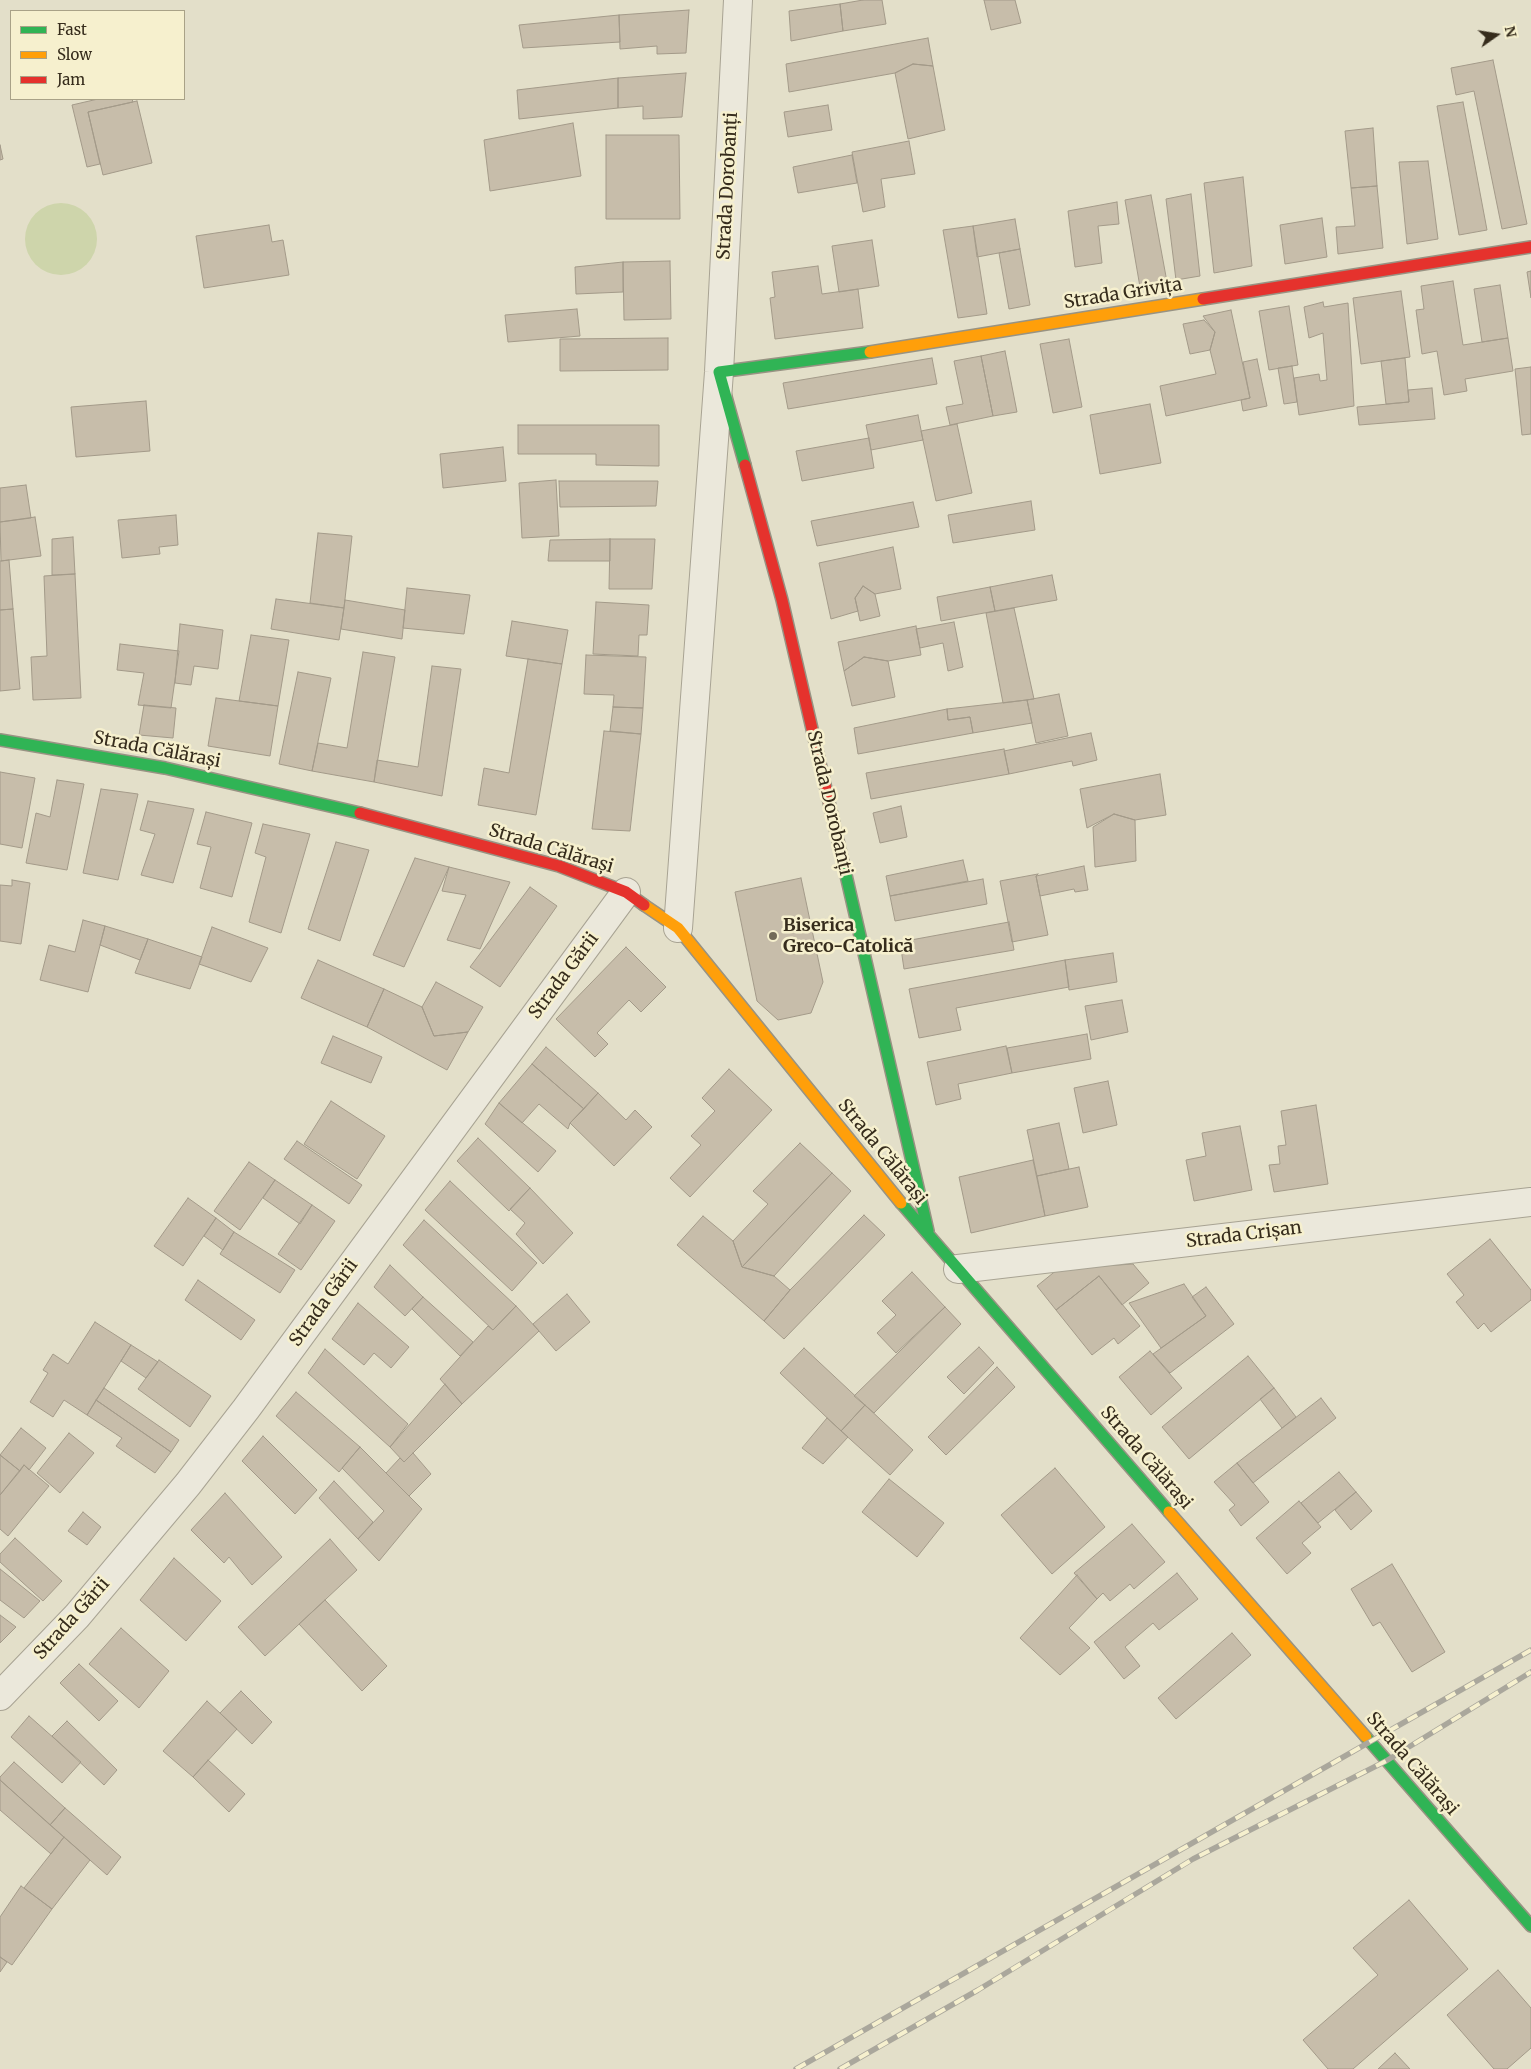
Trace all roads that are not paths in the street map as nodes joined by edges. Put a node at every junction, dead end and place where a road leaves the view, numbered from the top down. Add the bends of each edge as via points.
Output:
1 (738, 0) edge
2 (1531, 247) edge
3 (719, 372) junction
4 (0, 740) edge
5 (626, 892) junction
6 (678, 928) junction
7 (1531, 1202) edge
8 (929, 1237) junction
9 (958, 1269) junction
10 (0, 1696) edge
11 (1531, 1926) edge

1 - 3 street, Strada Dorobanți
2 - 3 main road, Strada Grivița via 872,352
3 - 6 street, Strada Dorobanți
3 - 8 main road, Strada Dorobanți via 782,600
4 - 5 main road, Strada Călărași via 164,768 332,806 558,866
5 - 6 main road, Strada Călărași
5 - 10 street, Strada Gării via 188,1484 77,1616
6 - 8 main road, Strada Călărași
7 - 9 street, Strada Crișan
8 - 9 main road, Strada Călărași
9 - 11 main road, Strada Călărași

